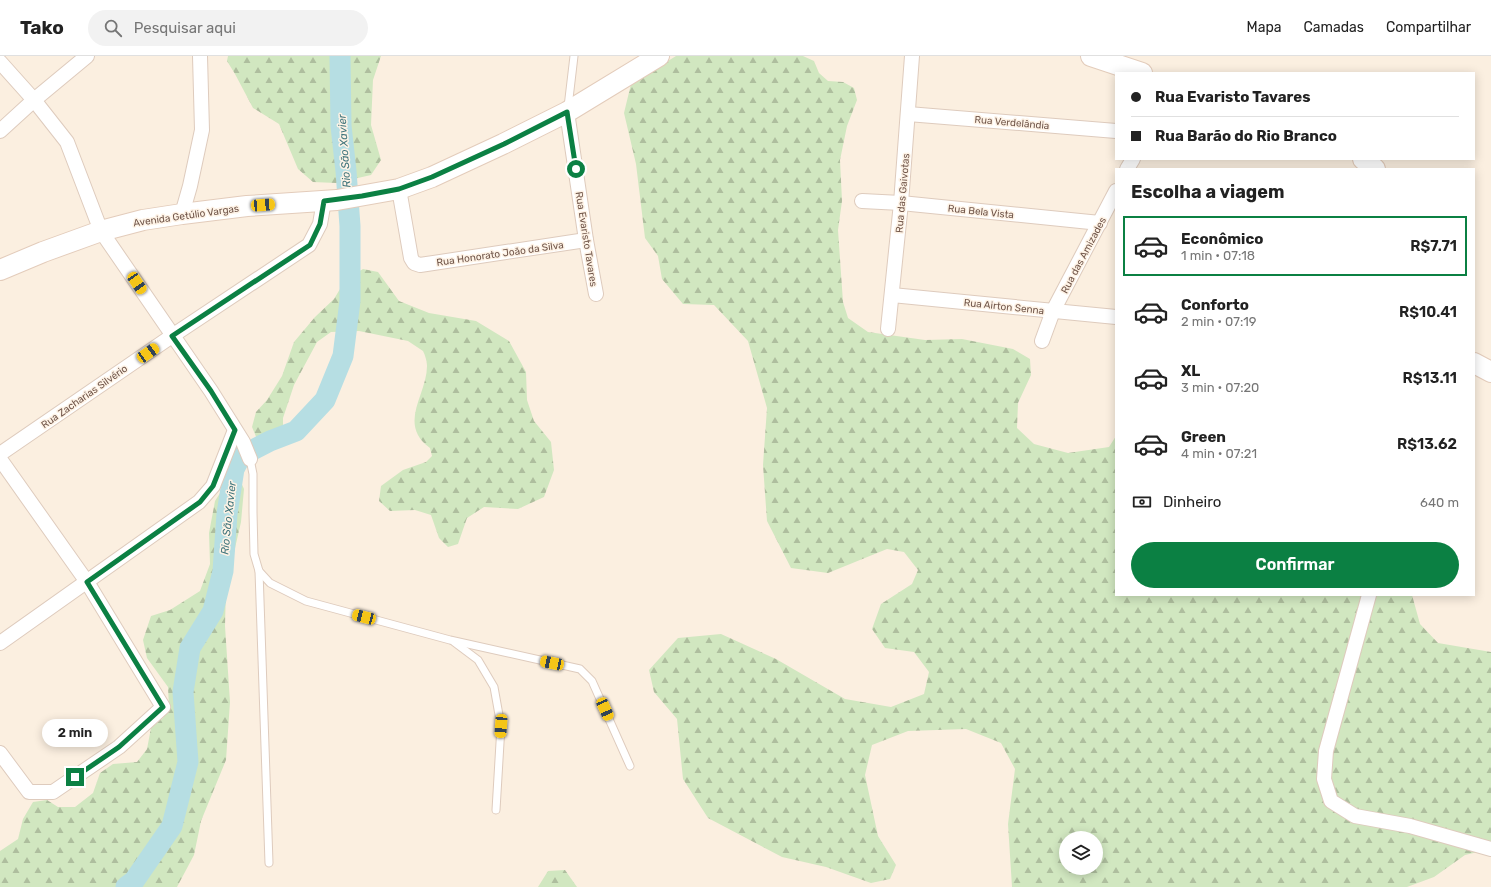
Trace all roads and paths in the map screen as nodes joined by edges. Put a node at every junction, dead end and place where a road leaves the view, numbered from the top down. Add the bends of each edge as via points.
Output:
1 (87, 56) edge
2 (200, 56) edge
3 (574, 56) edge
4 (659, 56) edge
5 (912, 56) edge
6 (1091, 56) edge
7 (0, 62) edge
8 (1139, 72) edge
9 (34, 100) junction
10 (567, 112) junction
11 (908, 114) junction
12 (0, 131) edge
13 (1115, 131) edge
14 (1364, 160) edge
15 (1374, 168) edge
16 (399, 189) junction
17 (1115, 194) edge
18 (331, 201) junction
19 (862, 201) dead end
20 (901, 204) junction
21 (182, 214) junction
22 (1100, 223) junction
23 (101, 231) junction
24 (586, 240) junction
25 (0, 270) edge
26 (596, 294) dead end
27 (892, 295) junction
28 (1053, 311) junction
29 (1115, 317) edge
30 (888, 329) dead end
31 (172, 336) junction
32 (1042, 341) dead end
33 (1475, 364) edge
34 (1491, 372) edge
35 (235, 430) junction
36 (0, 454) edge
37 (0, 459) edge
38 (250, 459) joint
39 (259, 571) junction
40 (87, 582) junction
41 (1369, 596) edge
42 (450, 640) junction
43 (0, 643) edge
44 (0, 753) edge
45 (630, 766) dead end
46 (496, 810) dead end
47 (1491, 849) edge
48 (269, 863) dead end

1 - 9 street
2 - 21 street via 202,130
3 - 10 lane
4 - 10 street, Avenida Getúlio Vargas
5 - 11 street, Rua das Gaivotas
6 - 8 street
7 - 9 street
9 - 12 street
9 - 23 street via 68,142
10 - 16 street, Avenida Getúlio Vargas via 432,177
10 - 24 street, Rua Evaristo Tavares
11 - 13 street, Rua Verdelândia
11 - 20 street, Rua das Gaivotas
14 - 15 street
16 - 18 street, Avenida Getúlio Vargas
16 - 24 street, Rua Honorato João da Silva via 411,258 414,263 420,265
17 - 22 street, Rua das Amizades
18 - 21 street, Avenida Getúlio Vargas via 247,206
18 - 31 street, Rua Zacharias Silvério via 310,245
19 - 20 street, Rua Bela Vista
20 - 22 street, Rua Bela Vista
20 - 27 street, Rua das Gaivotas
21 - 23 street, Avenida Getúlio Vargas via 143,220
22 - 28 street, Rua das Amizades
23 - 25 street, Avenida Getúlio Vargas
23 - 31 street
24 - 26 street, Rua Evaristo Tavares
27 - 28 street, Rua Airton Senna
27 - 30 street, Rua das Gaivotas
28 - 29 street, Rua Airton Senna
28 - 32 street, Rua das Amizades
31 - 35 street
31 - 36 street, Rua Zacharias Silvério
33 - 34 street
35 - 38 street
35 - 40 street via 213,486 200,502
37 - 40 street
38 - 39 lane via 254,474 254,554
39 - 42 lane via 270,583 306,601
39 - 48 lane
40 - 43 street
40 - 44 street via 163,707 119,747 53,792 29,792
41 - 47 street via 1326,751 1324,779 1331,801 1355,816 1410,826
42 - 45 lane via 580,669 592,681
42 - 46 lane via 478,660 494,687 501,726

